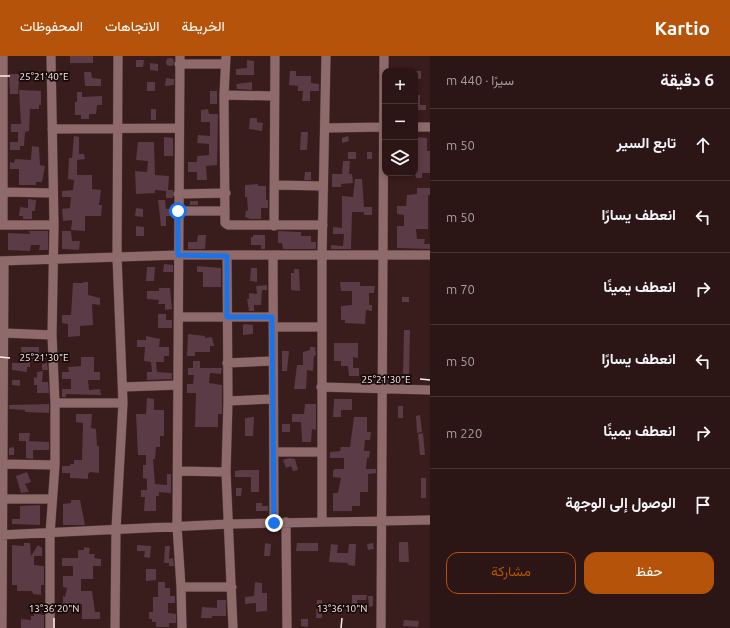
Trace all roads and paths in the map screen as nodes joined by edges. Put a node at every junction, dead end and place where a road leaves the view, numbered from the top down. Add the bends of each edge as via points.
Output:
1 (3, 56) edge
2 (51, 56) edge
3 (118, 56) edge
4 (274, 56) edge
5 (326, 56) edge
6 (384, 56) edge
7 (180, 60) edge
8 (226, 60) edge
9 (1, 94) edge
10 (224, 95) junction
11 (274, 96) junction
12 (384, 104) edge
13 (382, 127) edge
14 (418, 127) edge
15 (430, 127) edge
16 (116, 128) junction
17 (179, 128) junction
18 (326, 128) junction
19 (52, 129) junction
20 (384, 140) edge
21 (1, 160) edge
22 (275, 185) junction
23 (323, 186) junction
24 (4, 192) junction
25 (226, 193) junction
26 (52, 194) junction
27 (178, 194) junction
28 (225, 210) junction
29 (178, 211) junction
30 (54, 225) junction
31 (323, 225) junction
32 (2, 226) edge
33 (274, 226) junction
34 (178, 255) junction
35 (382, 255) junction
36 (430, 255) edge
37 (227, 256) junction
38 (273, 256) junction
39 (322, 256) junction
40 (117, 257) junction
41 (53, 259) junction
42 (2, 261) edge
43 (179, 317) junction
44 (227, 317) junction
45 (272, 317) junction
46 (273, 327) junction
47 (322, 327) junction
48 (4, 333) junction
49 (52, 335) junction
50 (272, 361) junction
51 (228, 363) junction
52 (178, 385) junction
53 (123, 387) junction
54 (321, 387) junction
55 (383, 388) junction
56 (430, 390) edge
57 (272, 399) junction
58 (1, 400) edge
59 (228, 401) junction
60 (55, 403) junction
61 (123, 403) junction
62 (274, 452) junction
63 (322, 452) junction
64 (2, 464) junction
65 (55, 465) junction
66 (178, 471) junction
67 (226, 472) junction
68 (2, 498) junction
69 (52, 498) junction
70 (430, 520) edge
71 (322, 521) junction
72 (286, 522) junction
73 (381, 522) junction
74 (274, 523) junction
75 (229, 524) junction
76 (177, 526) junction
77 (116, 529) junction
78 (50, 534) junction
79 (1, 535) edge
80 (182, 587) junction
81 (232, 587) junction
82 (2, 628) edge
83 (50, 628) edge
84 (115, 628) edge
85 (182, 628) edge
86 (233, 628) edge
87 (287, 628) edge
88 (381, 628) edge

1 - 9 street
2 - 19 street
3 - 16 street
4 - 11 street
5 - 18 street
6 - 12 street
7 - 8 street
7 - 17 street
8 - 10 street
9 - 21 street
10 - 11 street
10 - 25 street
11 - 22 street
13 - 18 street
14 - 15 street
16 - 17 street
16 - 19 street
16 - 40 street
17 - 27 street
18 - 23 street
19 - 26 street
20 - 35 street
21 - 24 street
22 - 23 street
22 - 33 street
23 - 31 street
24 - 26 street
24 - 32 street
25 - 27 street
25 - 28 street
26 - 30 street
27 - 29 street
28 - 29 street
28 - 33 street via 226,225
29 - 34 street
30 - 32 street
30 - 41 street
31 - 33 street
31 - 39 street
34 - 37 street
34 - 40 street
34 - 43 street
35 - 36 street
35 - 39 street
35 - 55 street
37 - 38 street
37 - 44 street
38 - 39 street
38 - 45 street
39 - 47 street
40 - 41 street
40 - 53 street
41 - 42 street
41 - 49 street
42 - 48 street
43 - 44 street
43 - 52 street
44 - 45 street
44 - 51 street
45 - 46 street
46 - 47 street
46 - 50 street
47 - 54 street
48 - 49 street
48 - 58 street
49 - 60 street
50 - 51 street
50 - 57 street
51 - 59 street
52 - 53 street
52 - 66 street
53 - 61 street
54 - 55 street
54 - 63 street
55 - 56 street
55 - 73 street
57 - 59 street
57 - 62 street
58 - 64 street
59 - 67 street
60 - 61 street
60 - 65 street
61 - 77 street
62 - 63 street
62 - 74 street
63 - 71 street
64 - 65 street
64 - 68 street
65 - 69 street
66 - 67 street
66 - 76 street
67 - 75 street
68 - 69 street
68 - 79 street
69 - 78 street
70 - 73 street
71 - 72 street
71 - 73 street
72 - 74 street
72 - 87 street
73 - 88 street
74 - 75 street
75 - 76 street
75 - 81 street
76 - 77 street
76 - 80 street
77 - 78 street
77 - 84 street
78 - 79 street
78 - 83 street
79 - 82 street
80 - 81 street
80 - 85 street
81 - 86 street

